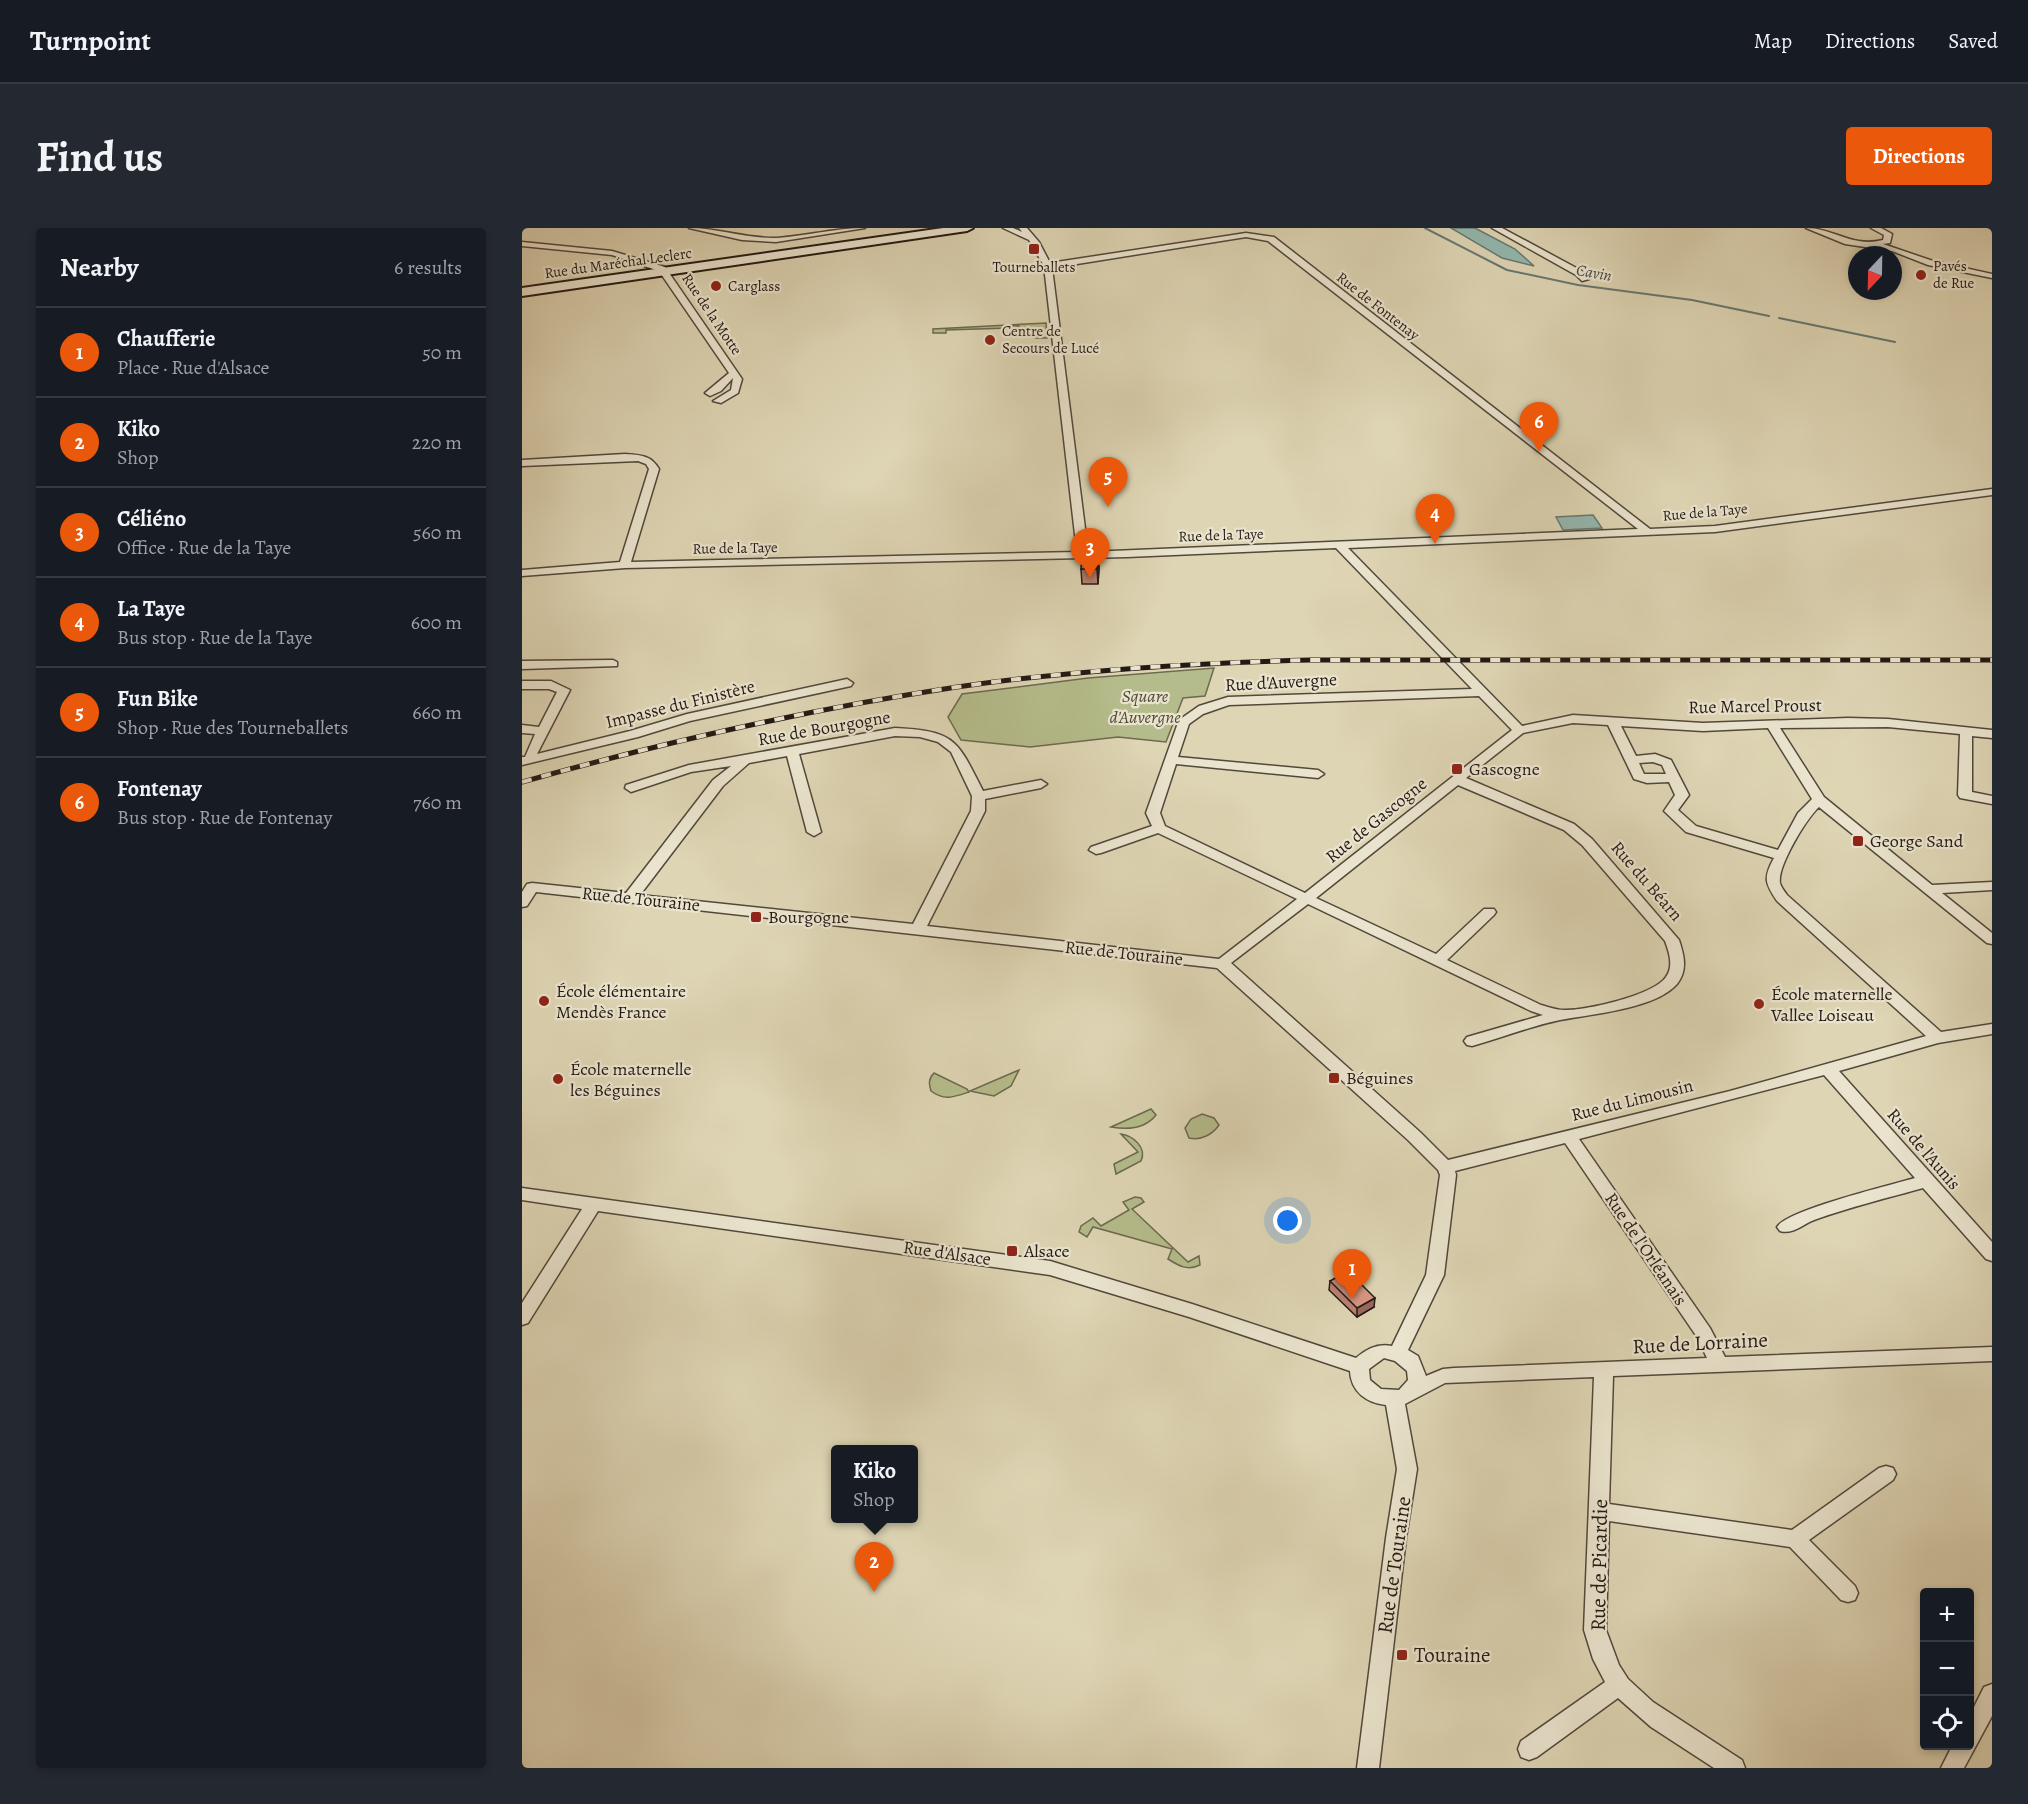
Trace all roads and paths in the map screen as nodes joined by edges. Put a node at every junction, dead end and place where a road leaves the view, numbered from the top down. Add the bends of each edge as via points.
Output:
1 (693, 228) edge
2 (861, 228) edge
3 (968, 228) edge
4 (1006, 228) edge
5 (1023, 228) edge
6 (1496, 228) edge
7 (1810, 228) edge
8 (1875, 228) edge
9 (1030, 238) junction
10 (1887, 241) junction
11 (522, 244) edge
12 (1869, 244) junction
13 (1879, 246) edge
14 (1891, 246) edge
15 (1902, 252) edge
16 (1048, 266) junction
17 (665, 272) junction
18 (1992, 276) edge
19 (1585, 279) dead end
20 (522, 292) edge
21 (734, 373) junction
22 (710, 393) dead end
23 (718, 401) dead end
24 (522, 463) edge
25 (1992, 492) edge
26 (1648, 532) junction
27 (1340, 545) junction
28 (1083, 555) junction
29 (625, 565) junction
30 (522, 573) edge
31 (613, 664) dead end
32 (522, 665) edge
33 (847, 683) dead end
34 (522, 685) edge
35 (1482, 692) junction
36 (1612, 720) junction
37 (1771, 724) junction
38 (522, 729) edge
39 (1519, 730) junction
40 (1966, 730) junction
41 (542, 731) junction
42 (1992, 734) edge
43 (792, 751) junction
44 (527, 760) edge
45 (745, 760) junction
46 (1171, 760) junction
47 (1631, 760) junction
48 (1317, 774) dead end
49 (1674, 778) junction
50 (1456, 779) junction
51 (1041, 784) dead end
52 (631, 788) dead end
53 (979, 796) junction
54 (1819, 800) junction
55 (1992, 800) edge
56 (1159, 828) junction
57 (814, 832) dead end
58 (1096, 850) dead end
59 (1782, 856) junction
60 (527, 882) edge
61 (1992, 886) edge
62 (1930, 889) junction
63 (630, 898) junction
64 (1306, 900) junction
65 (522, 903) edge
66 (1489, 912) dead end
67 (917, 931) junction
68 (1992, 940) edge
69 (1437, 961) junction
70 (1222, 964) junction
71 (1561, 1015) junction
72 (1992, 1029) edge
73 (1938, 1038) junction
74 (1472, 1041) dead end
75 (1827, 1068) junction
76 (1569, 1137) junction
77 (1445, 1167) junction
78 (1925, 1181) junction
79 (522, 1194) edge
80 (593, 1205) junction
81 (1786, 1227) dead end
82 (1992, 1254) edge
83 (522, 1318) edge
84 (1992, 1354) edge
85 (1404, 1357) junction
86 (1719, 1364) junction
87 (1360, 1367) junction
88 (1604, 1370) junction
89 (1443, 1376) junction
90 (1403, 1394) junction
91 (1886, 1474) dead end
92 (1600, 1511) junction
93 (1795, 1539) junction
94 (1848, 1593) dead end
95 (1620, 1684) junction
96 (1990, 1701) edge
97 (1974, 1729) edge
98 (1529, 1749) dead end
99 (1962, 1750) edge
100 (1368, 1768) edge
101 (1734, 1768) edge
102 (1952, 1768) edge

1 - 2 street via 776,240
3 - 17 main road, Rue du Maréchal Leclerc
4 - 9 street
5 - 9 street
6 - 19 street
7 - 12 street via 1841,241
8 - 10 street via 1888,234
9 - 16 street
10 - 12 street
10 - 14 street
11 - 17 street via 605,253 649,263
12 - 13 street
15 - 18 street
16 - 26 street, Rue de Fontenay via 1246,235 1271,239
16 - 28 street
17 - 20 main road, Rue du Maréchal Leclerc
17 - 21 street, Rue de la Motte
21 - 22 street, Rue de la Motte via 720,389
21 - 23 street, Rue de la Motte via 739,386 735,393
24 - 29 street via 625,458 650,462 654,469
25 - 26 street, Rue de la Taye via 1715,529
26 - 27 street, Rue de la Taye
27 - 28 street, Rue de la Taye
27 - 35 street
28 - 29 street, Rue de la Taye
29 - 30 street, Rue de la Taye
31 - 32 street
33 - 44 street, Impasse du Finistère via 687,718
34 - 41 street via 550,685 564,690
35 - 39 street
35 - 46 street, Rue d'Auvergne via 1228,701 1208,706 1188,718
36 - 37 street, Rue Marcel Proust via 1703,727
36 - 39 street, Rue Marcel Proust via 1574,719
36 - 47 street
37 - 40 street, Rue Marcel Proust via 1848,722
37 - 54 street
38 - 41 street
39 - 50 street, Rue de Gascogne
40 - 42 street, Rue Marcel Proust
40 - 55 street via 1965,795
41 - 44 street
43 - 45 street, Rue de Bourgogne
43 - 53 street, Rue de Bourgogne via 895,732 921,733 942,739 956,750
43 - 57 street
45 - 52 street via 689,768
45 - 63 street, Rue de Bourgogne via 717,783
46 - 48 street
46 - 56 street, Rue d'Auvergne via 1153,813
47 - 49 street via 1639,776
47 - 49 street via 1655,758 1667,763
49 - 59 street via 1682,795 1671,811 1691,829
50 - 64 street, Rue de Gascogne
50 - 71 street, Rue du Béarn via 1569,827 1587,842 1672,940 1678,954 1678,970 1657,994
51 - 53 street
53 - 67 street via 978,811
54 - 59 street via 1805,813
54 - 62 street
56 - 58 street
56 - 64 street
59 - 73 street via 1774,870 1773,884 1782,898
60 - 63 street, Rue de Touraine
60 - 65 street
61 - 62 street
62 - 68 street
63 - 67 street, Rue de Touraine
64 - 69 street, Rue du Béarn
64 - 70 street, Rue de Gascogne
66 - 69 street
67 - 70 street, Rue de Touraine
69 - 71 street, Rue du Béarn via 1536,1008
70 - 77 street
71 - 74 street
72 - 73 street, Rue du Limousin
73 - 75 street, Rue du Limousin
75 - 76 street, Rue du Limousin
75 - 78 street, Rue de l'Aunis
76 - 77 street, Rue du Limousin
76 - 86 street, Rue de l'Orléanais via 1704,1333
77 - 85 street via 1448,1175 1435,1275
78 - 81 street via 1807,1216
78 - 82 street, Rue de l'Aunis
79 - 80 street, Rue d'Alsace
80 - 83 street
80 - 87 street, Rue d'Alsace via 1050,1268
84 - 86 street, Rue de Lorraine
85 - 87 street via 1375,1353
85 - 89 street
85 - 90 street via 1418,1375
86 - 88 street, Rue de Lorraine
87 - 90 street via 1359,1378 1369,1392 1377,1396
88 - 89 street, Rue de Lorraine
88 - 92 street, Rue de Picardie
89 - 90 street, Rue de Lorraine
90 - 100 street, Rue de Touraine via 1407,1469
91 - 93 street
92 - 93 street
92 - 95 street, Rue de Picardie via 1595,1630 1600,1650
93 - 94 street
95 - 98 street
95 - 101 street, Rue de Picardie via 1654,1714
96 - 97 street
99 - 102 street

